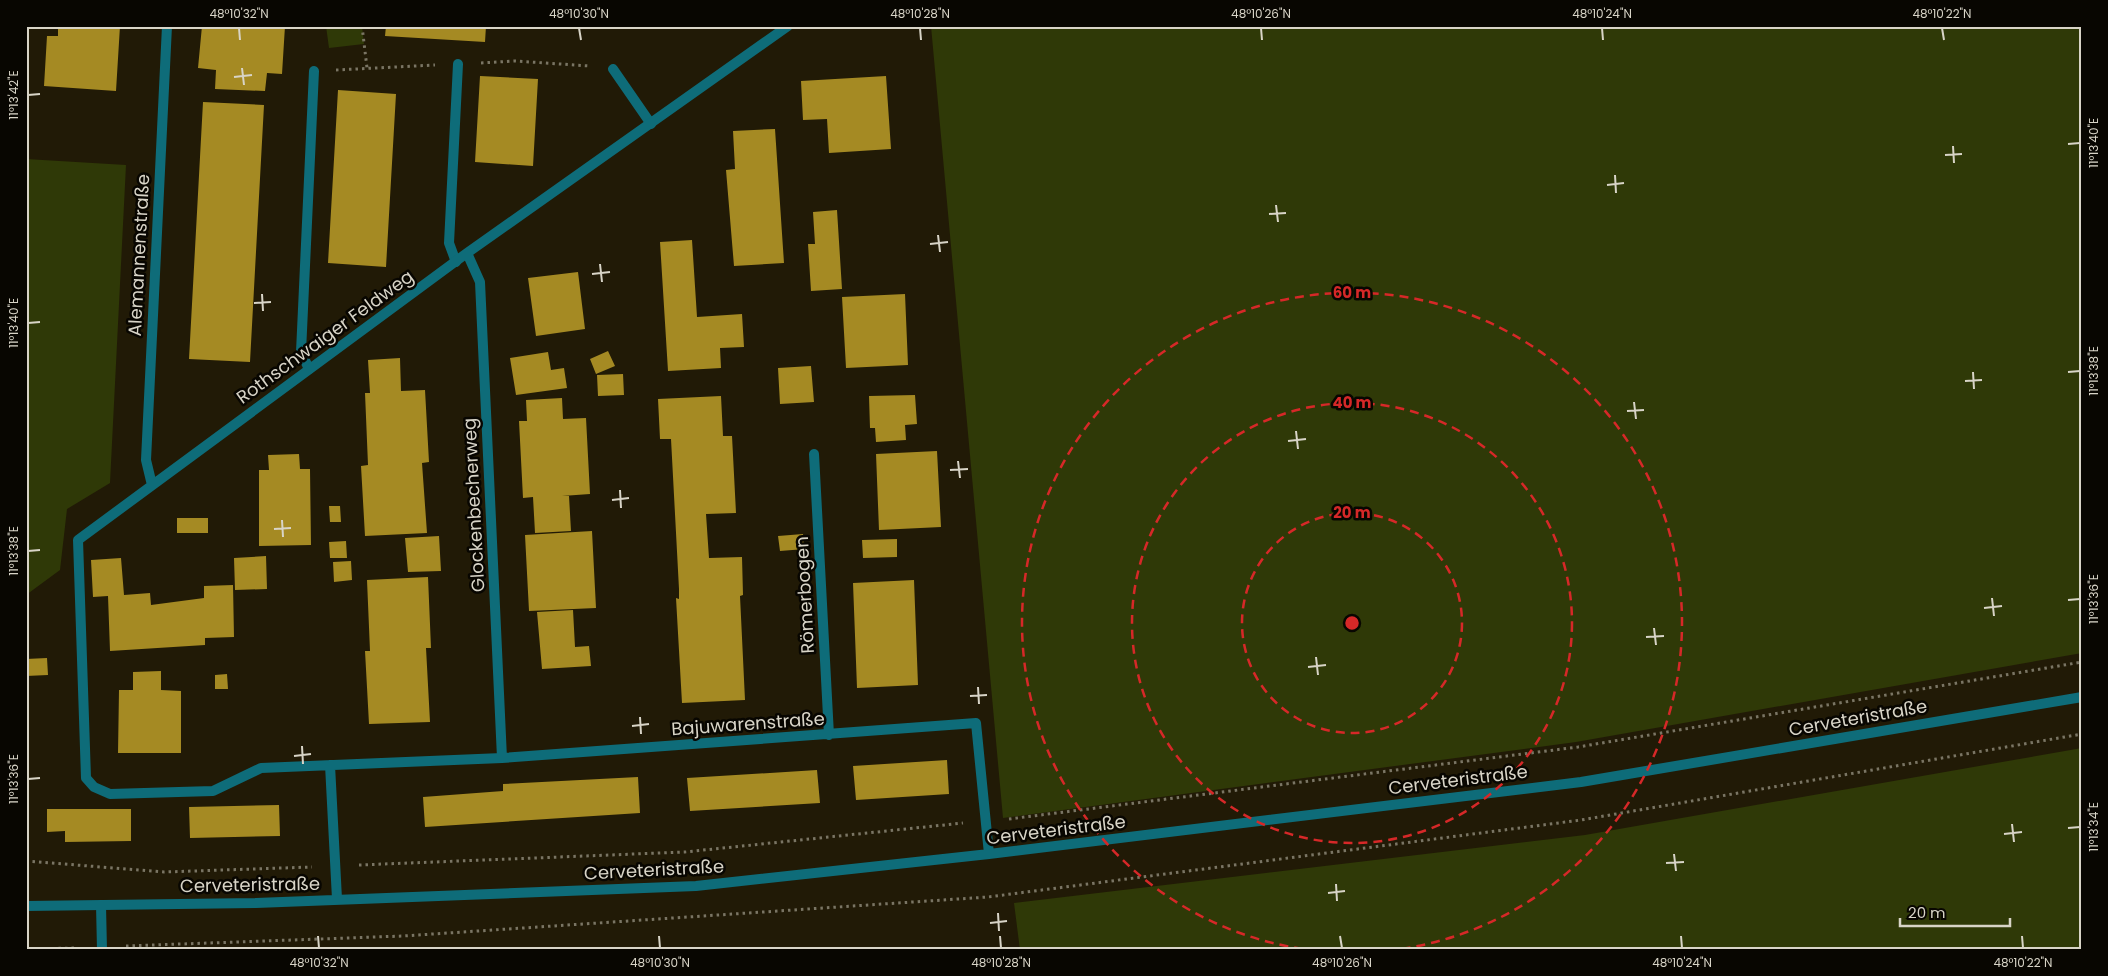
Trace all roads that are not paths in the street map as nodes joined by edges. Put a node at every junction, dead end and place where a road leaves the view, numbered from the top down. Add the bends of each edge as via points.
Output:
1 (167, 26) edge
2 (788, 26) edge
3 (458, 64) road end
4 (612, 70) road end
5 (314, 71) road end
6 (651, 124) junction
7 (467, 253) junction
8 (456, 262) junction
9 (309, 369) junction
10 (814, 454) dead end
11 (152, 485) junction
12 (2082, 696) edge
13 (829, 735) junction
14 (502, 758) junction
15 (330, 765) junction
16 (86, 778) joint
17 (988, 854) junction
18 (337, 899) junction
19 (100, 905) junction
20 (26, 906) edge
21 (102, 950) edge

1 - 11 street, Alemannenstraße via 146,460
2 - 6 street, Rothschwaiger Feldweg
3 - 8 street via 449,243
4 - 6 street
5 - 9 street via 301,352
6 - 7 street, Rothschwaiger Feldweg
7 - 8 street, Rothschwaiger Feldweg
7 - 14 street, Glockenbecherweg via 480,282
8 - 9 street, Rothschwaiger Feldweg
9 - 11 street, Rothschwaiger Feldweg
10 - 13 street, Römerbogen
11 - 16 street, Rothschwaiger Feldweg via 78,540
12 - 17 street, Cerveteristraße via 1581,782
13 - 14 street, Bajuwarenstraße
13 - 17 street, Bajuwarenstraße via 976,723
14 - 15 street, Bajuwarenstraße
15 - 16 street, Bajuwarenstraße via 262,768 213,791 110,794 94,787
15 - 18 street
17 - 18 street, Cerveteristraße via 696,886
18 - 19 street, Cerveteristraße
19 - 20 street, Cerveteristraße
19 - 21 street

